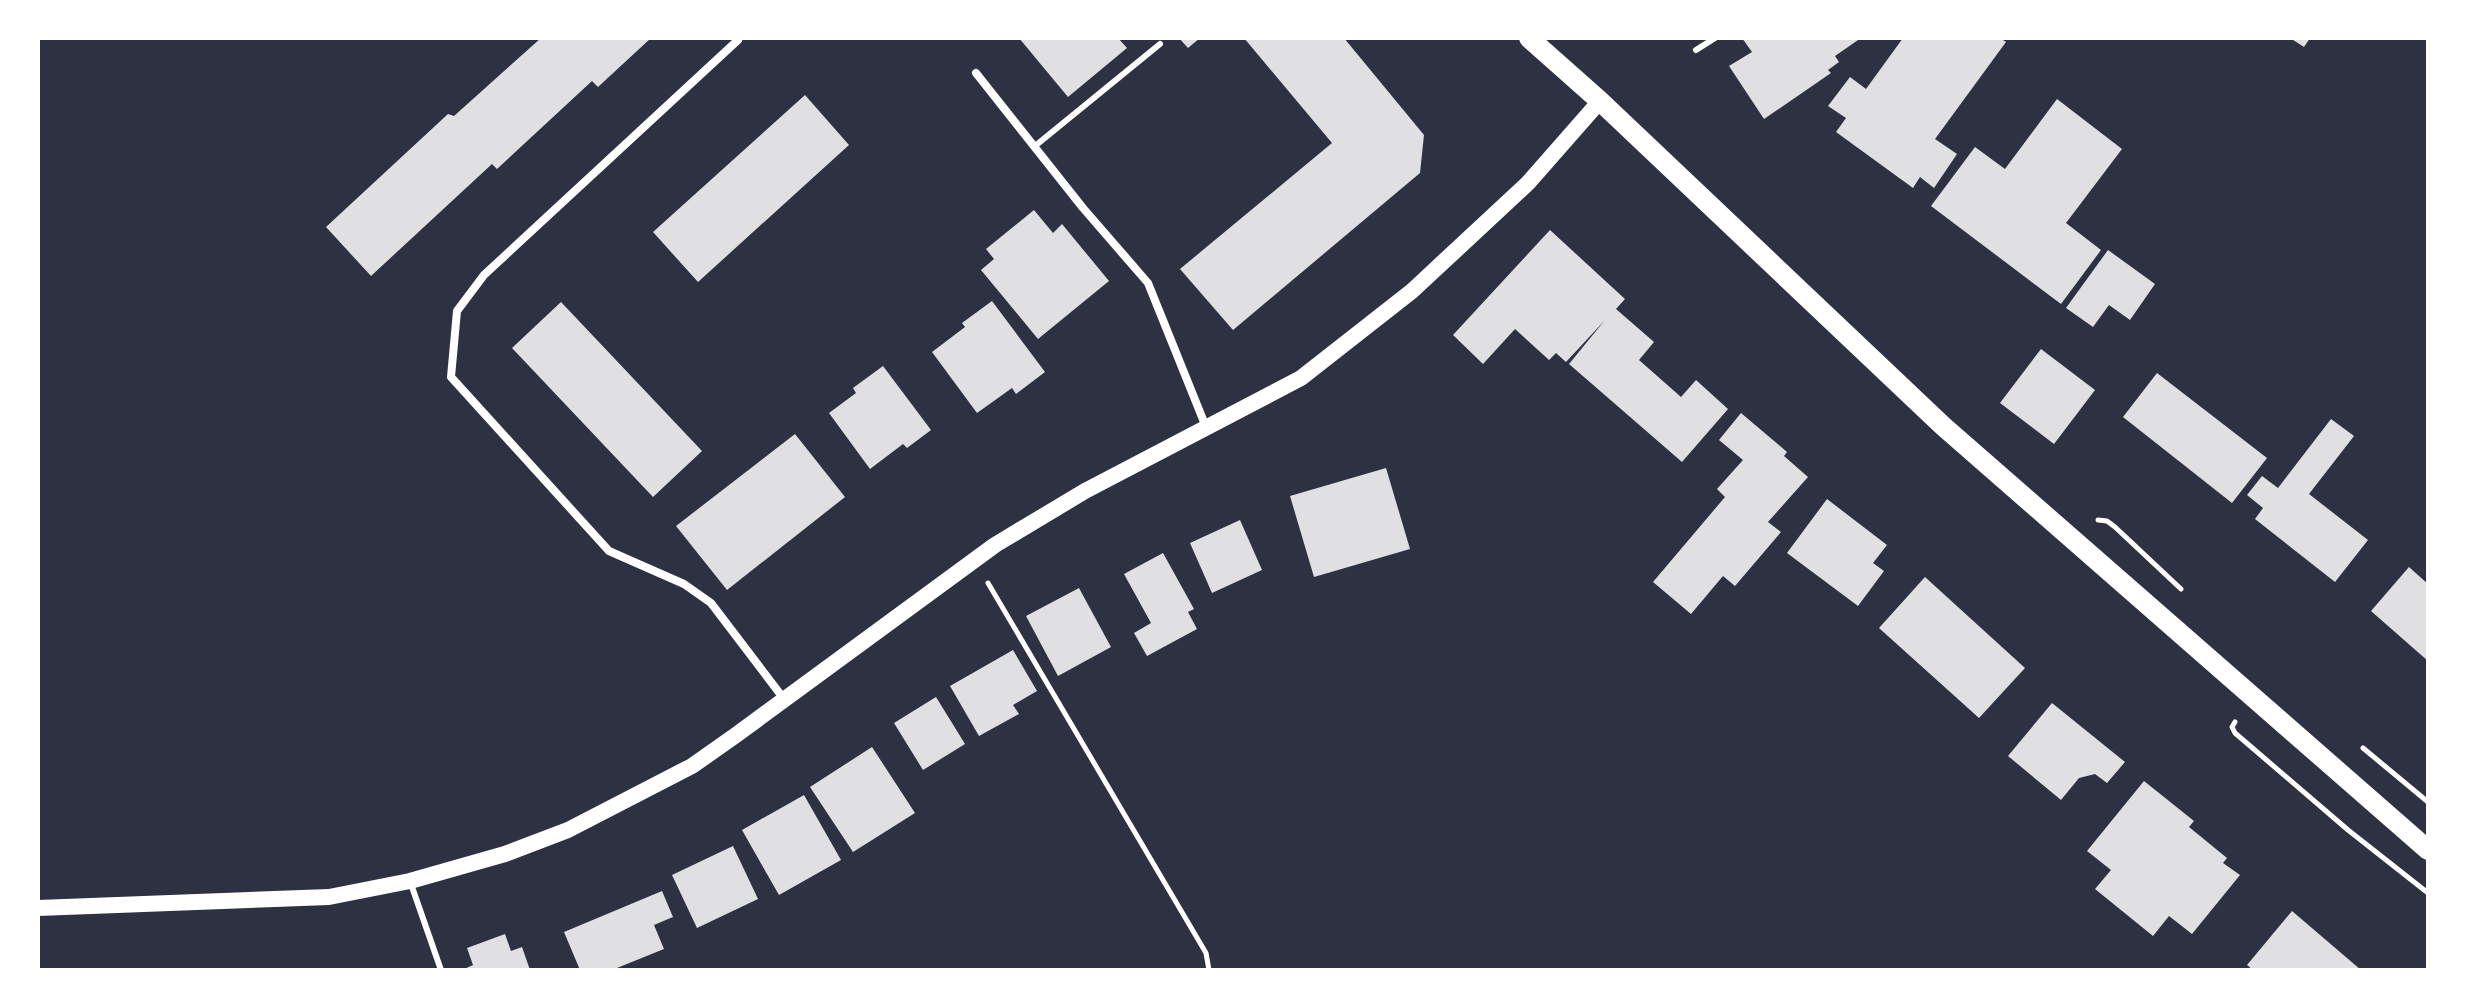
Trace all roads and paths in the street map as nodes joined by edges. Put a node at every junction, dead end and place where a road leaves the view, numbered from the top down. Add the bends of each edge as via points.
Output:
1 (1529, 38) edge
2 (1715, 38) edge
3 (738, 40) dead end
4 (1160, 44) dead end
5 (1696, 50) dead end
6 (976, 73) dead end
7 (1600, 101) junction
8 (1035, 146) junction
9 (1207, 429) junction
10 (974, 559) junction
11 (2248, 692) junction
12 (784, 699) junction
13 (2428, 850) edge
14 (410, 881) junction
15 (2428, 893) edge
16 (38, 908) edge
17 (441, 970) edge
18 (1209, 970) edge

1 - 7 main road
2 - 5 lane
3 - 12 street via 484,275 457,311 451,377 609,551 684,584 711,603
4 - 8 lane
6 - 8 street
7 - 9 main road via 1528,183 1412,291 1301,378
7 - 11 main road via 1943,426
8 - 9 street via 1148,283
9 - 10 main road via 1085,491
10 - 12 main road
10 - 18 path via 1206,953
11 - 13 main road
11 - 15 path via 2232,727 2235,733
12 - 14 main road via 692,766 605,813 505,854
14 - 16 main road via 329,897
14 - 17 lane

